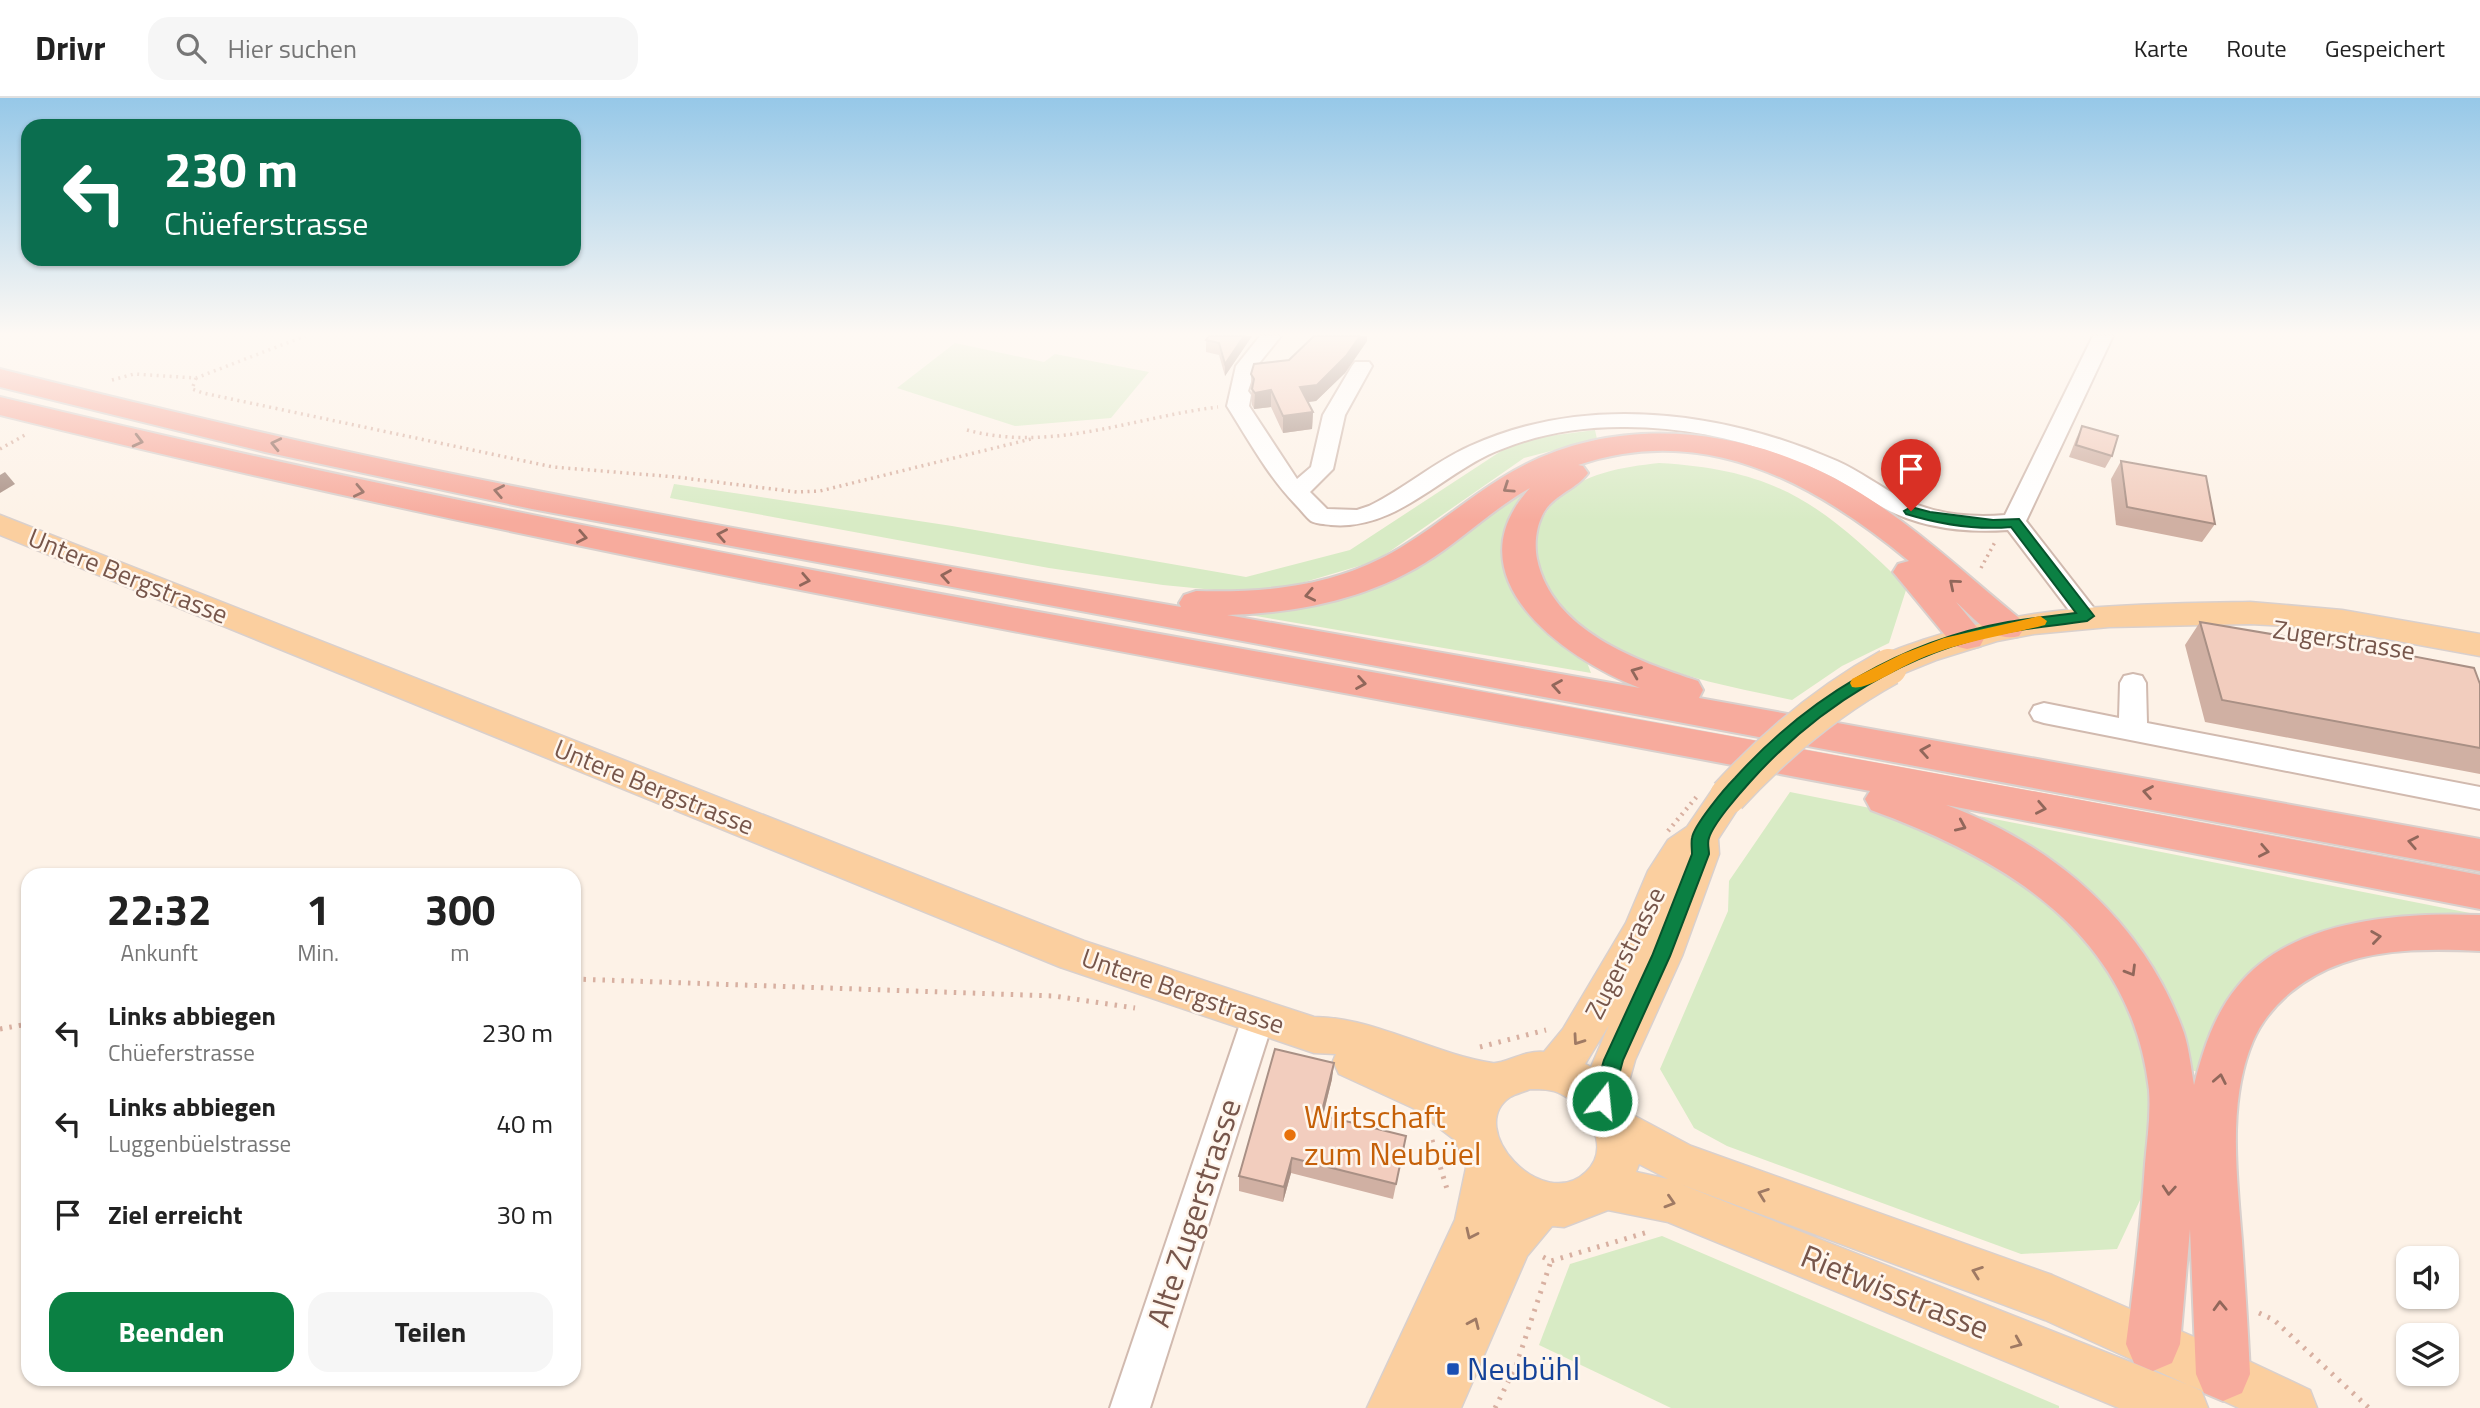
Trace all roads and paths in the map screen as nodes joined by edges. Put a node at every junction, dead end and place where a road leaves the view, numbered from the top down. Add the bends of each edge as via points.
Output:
1 (79, 397) edge
2 (223, 397) edge
3 (1234, 397) edge
4 (1240, 397) edge
5 (1344, 397) edge
6 (2074, 397) edge
7 (0, 406) edge
8 (967, 430) dead end
9 (26, 435) dead end
10 (1031, 439) junction
11 (0, 449) edge
12 (1296, 492) junction
13 (2014, 522) junction
14 (0, 524) edge
15 (1979, 571) dead end
16 (1013, 589) junction
17 (2087, 616) junction
18 (2209, 616) junction
19 (2007, 627) junction
20 (1967, 637) junction
21 (2480, 645) edge
22 (2480, 662) edge
23 (2133, 683) dead end
24 (1468, 704) junction
25 (2044, 713) dead end
26 (2133, 730) junction
27 (1866, 741) junction
28 (2480, 798) edge
29 (1700, 837) junction
30 (2480, 855) edge
31 (2480, 892) edge
32 (2480, 933) edge
33 (581, 979) edge
34 (1136, 1009) dead end
35 (1258, 1018) junction
36 (21, 1025) edge
37 (0, 1029) edge
38 (1546, 1029) dead end
39 (1314, 1035) junction
40 (1485, 1065) junction
41 (1553, 1072) junction
42 (1610, 1115) junction
43 (1481, 1148) junction
44 (1604, 1186) junction
45 (1543, 1202) junction
46 (1551, 1261) dead end
47 (2220, 1296) junction
48 (2153, 1344) junction
49 (2204, 1397) edge
50 (1130, 1408) edge
51 (1392, 1408) edge
52 (1436, 1408) edge
53 (1495, 1408) edge
54 (2183, 1408) edge
55 (2292, 1408) edge
56 (2369, 1408) edge

16 -> 1 highway via 475,486
2 - 10 path via 553,467 797,492 820,491
3 - 10 path
4 - 12 street via 1284,479
5 - 12 street via 1334,415 1322,469
6 - 13 street
7 -> 24 highway via 472,515
8 - 10 path
9 - 11 path
12 - 13 street via 1320,516 1361,517 1400,499 1476,452 1507,440 1561,426 1620,420 1687,423 1741,434 1829,465 1911,511 1993,524
13 - 15 path via 2002,530
13 - 17 street
14 - 35 main road, Untere Bergstrasse via 1061,950
19 -> 16 highway via 1877,520 1810,477 1752,454 1675,441 1608,445 1553,462 1402,562 1322,593 1273,602 1206,604
27 -> 16 highway
17 - 18 main road, Zugerstrasse
17 - 19 main road, Zugerstrasse
18 - 21 main road, Zugerstrasse via 2258,613
18 - 22 main road, Zugerstrasse
19 - 20 main road, Zugerstrasse
27 -> 20 highway via 1667,684 1584,645 1549,615 1523,574 1517,542 1530,506 1568,475 1622,458 1674,454 1748,467 1811,494 1855,523 1927,589
20 - 29 main road, Zugerstrasse, bridge via 1928,649 1855,684 1790,732 1728,796
23 - 26 street
24 -> 31 highway
24 -> 48 highway via 1554,733 1849,789 1925,812 2010,852 2076,904 2130,968 2156,1018 2167,1053 2173,1105
25 - 26 street
26 - 28 street
30 -> 27 highway
29 -> 41 main road, Zugerstrasse via 1681,850 1667,871 1630,952 1578,1042
29 - 42 main road, Zugerstrasse via 1700,854 1661,956 1614,1060
47 -> 32 highway via 2215,1104 2228,1045 2241,1016 2276,977 2324,950 2382,936
33 - 34 path via 1054,996
35 - 39 main road, Untere Bergstrasse
35 - 50 street, Alte Zugerstrasse
36 - 37 path
38 - 40 path
39 - 40 main road, Untere Bergstrasse via 1335,1035
39 - 43 main road, Untere Bergstrasse via 1328,1050 1428,1094
40 - 41 main road
40 - 43 main road via 1479,1102
41 - 42 main road via 1580,1082
42 - 44 main road via 1620,1145 1613,1175
48 -> 42 main road, Rietwisstrasse via 2052,1299 1678,1162
43 - 45 main road via 1512,1190
43 -> 51 main road via 1477,1223
44 - 45 main road via 1570,1203
44 -> 54 main road, Rietwisstrasse via 1669,1200
52 -> 45 main road via 1511,1240
46 - 53 path via 1516,1366
49 -> 47 highway
47 - 56 path via 2274,1320
48 - 49 main road
49 - 55 main road

